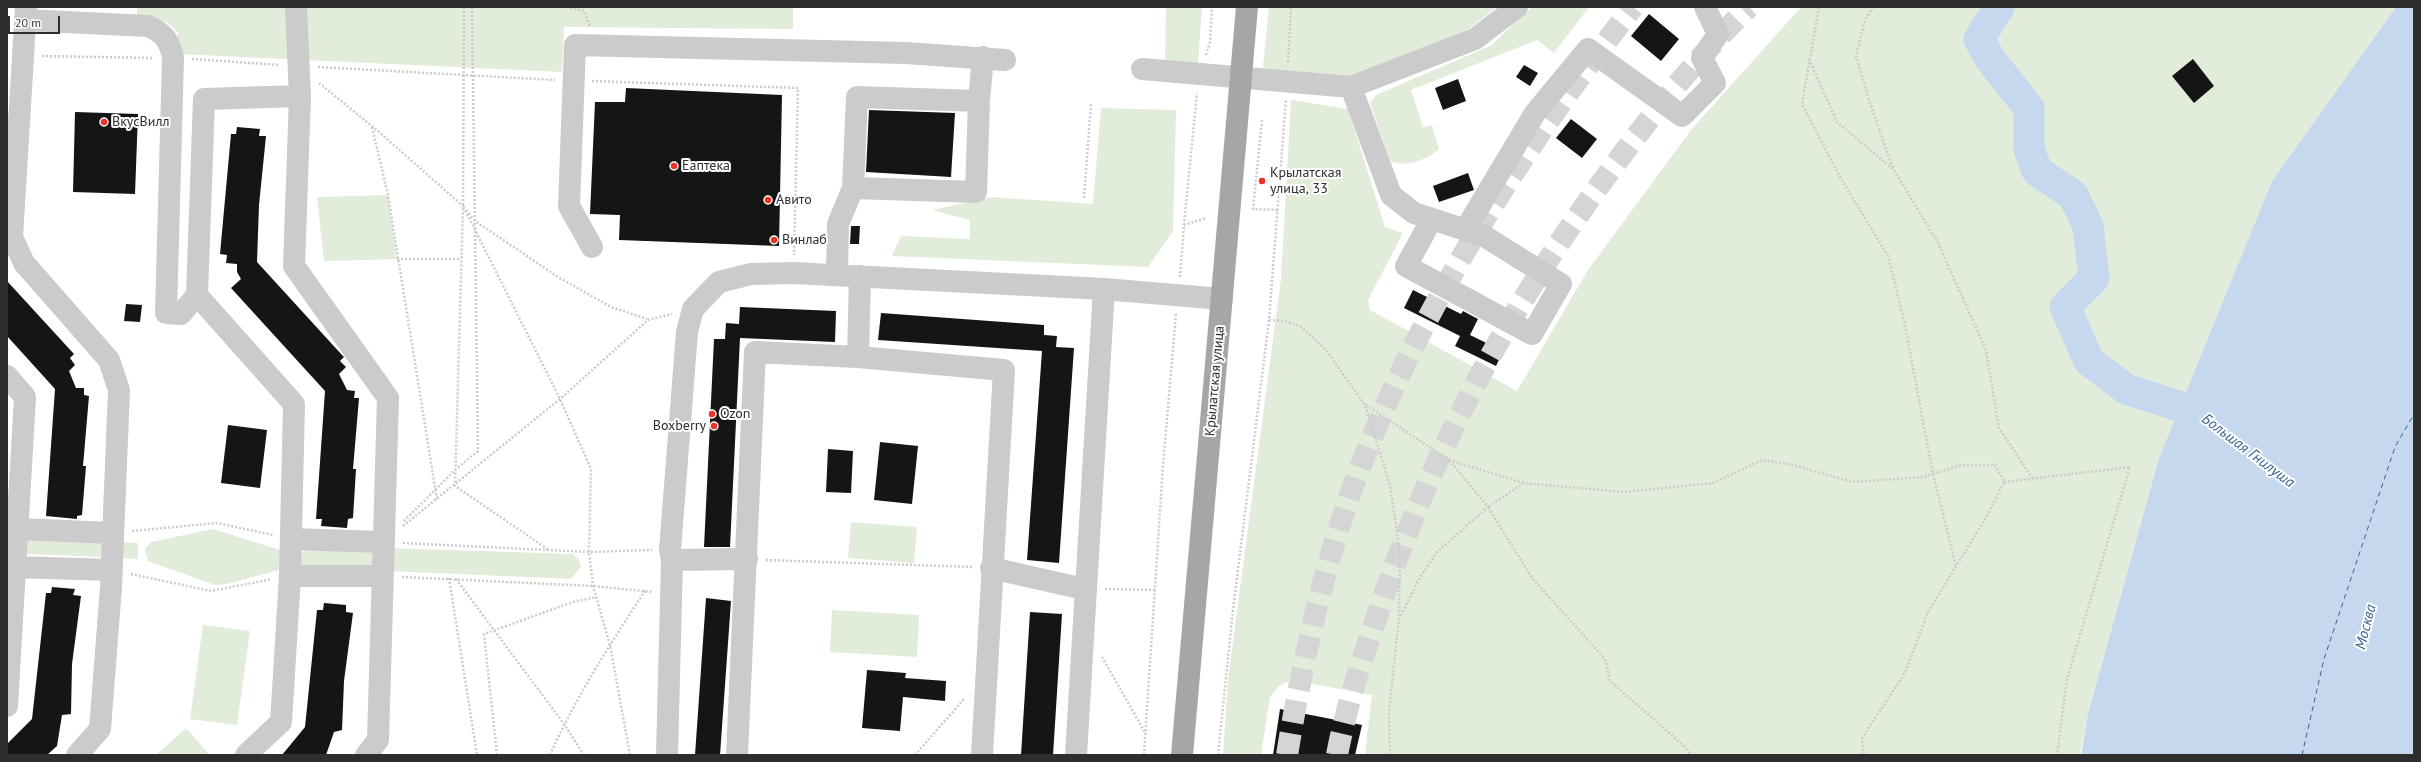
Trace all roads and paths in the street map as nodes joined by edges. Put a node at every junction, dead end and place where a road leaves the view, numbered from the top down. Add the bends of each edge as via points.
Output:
1 (296, 7) edge
2 (464, 7) edge
3 (472, 7) edge
4 (566, 7) edge
5 (1212, 7) edge
6 (1247, 7) edge
7 (1291, 7) edge
8 (1517, 7) edge
9 (1705, 7) edge
10 (1819, 7) edge
11 (1873, 7) edge
12 (25, 14) edge
13 (598, 45) junction
14 (23, 56) junction
15 (984, 57) junction
16 (173, 58) junction
17 (1809, 59) junction
18 (1005, 60) dead end
19 (298, 66) junction
20 (1142, 69) dead end
21 (462, 74) junction
22 (1201, 74) junction
23 (474, 75) junction
24 (1241, 77) junction
25 (572, 80) junction
26 (1287, 82) junction
27 (14, 87) edge
28 (1351, 87) junction
29 (300, 96) junction
30 (979, 100) junction
31 (1091, 103) dead end
32 (1262, 120) dead end
33 (372, 126) junction
34 (1894, 170) junction
35 (853, 188) junction
36 (1084, 198) dead end
37 (463, 206) junction
38 (1278, 210) junction
39 (1206, 218) dead end
40 (1432, 219) junction
41 (475, 221) junction
42 (1184, 225) junction
43 (476, 230) junction
44 (1465, 230) junction
45 (592, 248) dead end
46 (397, 259) junction
47 (461, 259) junction
48 (793, 273) junction
49 (837, 275) junction
50 (860, 276) junction
51 (1104, 289) junction
52 (197, 295) junction
53 (1178, 296) junction
54 (1222, 299) junction
55 (693, 310) junction
56 (648, 320) junction
57 (1269, 320) junction
58 (858, 357) junction
59 (7, 376) edge
60 (560, 399) junction
61 (1365, 404) junction
62 (1450, 460) junction
63 (456, 469) junction
64 (1932, 474) junction
65 (2032, 479) junction
66 (2004, 482) junction
67 (1524, 483) junction
68 (455, 486) junction
69 (435, 490) junction
70 (437, 500) junction
71 (1488, 507) junction
72 (19, 529) junction
73 (113, 533) junction
74 (291, 539) junction
75 (382, 542) junction
76 (549, 550) junction
77 (589, 552) junction
78 (671, 555) junction
79 (747, 560) junction
80 (15, 566) junction
81 (1956, 566) junction
82 (991, 568) junction
83 (112, 570) junction
84 (290, 576) junction
85 (381, 576) junction
86 (449, 578) junction
87 (456, 578) junction
88 (593, 586) junction
89 (1084, 589) junction
90 (1155, 590) junction
91 (645, 591) junction
92 (670, 592) junction
93 (597, 598) junction
94 (1399, 618) junction
95 (494, 630) junction
96 (610, 645) junction
97 (1100, 653) dead end
98 (967, 697) dead end
99 (7, 706) edge
100 (564, 724) junction
101 (1146, 734) junction
102 (77, 755) edge
103 (246, 755) edge
104 (366, 755) edge
105 (477, 755) edge
106 (497, 755) edge
107 (550, 755) edge
108 (584, 755) edge
109 (630, 755) edge
110 (667, 755) edge
111 (737, 755) edge
112 (915, 755) edge
113 (982, 755) edge
114 (1076, 755) edge
115 (1144, 755) edge
116 (1182, 755) edge
117 (1218, 755) edge
118 (1390, 755) edge
119 (1690, 755) edge
120 (1864, 755) edge
121 (2057, 755) edge

1 - 19 lane
2 - 21 path
3 - 23 path
4 - 13 path via 584,11
5 - 22 path via 1210,42
6 - 24 main road, Крылатская улица
7 - 26 path
8 - 28 lane via 1475,39
9 - 44 lane via 1718,34 1702,58 1715,83 1682,116 1588,49 1535,113
10 - 17 path
11 - 34 path via 1865,20 1856,56
12 - 14 lane
12 - 16 lane via 148,26 161,32 170,44
13 - 15 lane
13 - 25 lane via 575,45
14 - 16 path
14 - 27 lane
15 - 18 lane
15 - 30 lane
16 - 19 path
16 - 52 lane via 166,313 181,314
17 - 34 path via 1837,122
17 - 64 path via 1802,104 1841,179 1888,256 1904,320
19 - 21 path
19 - 29 lane
19 - 33 path
20 - 22 lane
21 - 23 path
21 - 37 path
22 - 24 lane
22 - 42 path via 1195,104
23 - 25 path
23 - 41 path
24 - 26 lane
24 - 54 main road, Крылатская улица
25 - 45 lane via 570,206
25 - 48 path via 798,88
26 - 28 lane
26 - 38 path
27 - 73 lane via 12,237 24,263 109,360 119,390
28 - 40 lane via 1391,195 1414,213
29 - 52 lane via 204,98
29 - 75 lane via 294,266 388,398
30 - 35 lane via 857,97
30 - 35 lane via 976,192
31 - 36 path
32 - 38 path via 1253,209
33 - 37 path
33 - 46 path via 388,195
34 - 65 path via 1945,257 1986,350 1999,428
35 - 49 lane via 838,224
37 - 41 path
37 - 43 path
37 - 47 path
38 - 57 path
39 - 42 path
40 - 44 lane
40 - 44 lane via 1406,266 1532,334 1561,284 1484,236
41 - 43 path
41 - 56 path via 584,292 611,307
42 - 53 path
43 - 60 path
43 - 63 path via 478,451
46 - 47 path
46 - 69 path
47 - 63 path
48 - 49 lane
48 - 55 lane via 751,274 719,282
49 - 50 lane
50 - 51 lane
50 - 58 lane
51 - 53 lane
51 - 89 lane
52 - 74 lane via 294,404
53 - 54 lane
53 - 90 path
54 - 116 main road, Крылатская улица
55 - 56 path
55 - 78 lane via 687,332
56 - 60 path
57 - 61 path via 1300,326 1313,337 1326,350
57 - 117 path via 1232,610
58 - 79 lane via 755,352
58 - 82 lane via 1004,370
59 - 72 lane via 26,397
60 - 68 path
60 - 77 path via 591,469
61 - 62 path
61 - 94 path via 1390,485 1400,554
62 - 67 path
62 - 71 path
63 - 68 path
63 - 69 path
64 - 66 path via 1962,465 1995,465
64 - 67 path via 1924,477 1852,482 1789,464 1762,460 1713,483 1624,492
64 - 81 path
65 - 66 path
65 - 121 path via 2130,467 2067,679
66 - 81 path via 1987,516
67 - 71 path
68 - 70 path
68 - 76 path
69 - 70 path
69 - 75 path
70 - 75 path
71 - 94 path via 1437,552 1420,577
71 - 119 path via 1532,578 1605,659 1610,681 1684,746
72 - 73 lane
72 - 80 lane
73 - 74 path via 217,523
73 - 83 lane
74 - 75 lane
74 - 84 lane
75 - 76 path
75 - 85 lane
76 - 77 path
77 - 78 path
77 - 88 path
78 - 79 lane
78 - 92 lane
79 - 82 path
79 - 111 lane
80 - 83 lane
80 - 99 lane
81 - 120 path via 1928,612 1905,673 1862,738
82 - 89 lane
82 - 113 lane
83 - 84 path via 211,591
83 - 102 lane via 100,729
84 - 85 lane
84 - 103 lane via 281,722
85 - 86 path
85 - 104 lane via 378,740
86 - 87 path
86 - 105 path
87 - 88 path
87 - 95 path
88 - 91 path
88 - 93 path
89 - 90 path
89 - 114 lane
90 - 101 path
91 - 92 path
91 - 96 path
92 - 110 lane
93 - 95 path via 574,602
93 - 96 path
94 - 118 path via 1389,713
95 - 100 path
95 - 106 path via 484,634
96 - 100 path
96 - 109 path
97 - 101 path
98 - 112 path
100 - 107 path
100 - 108 path
101 - 115 path

